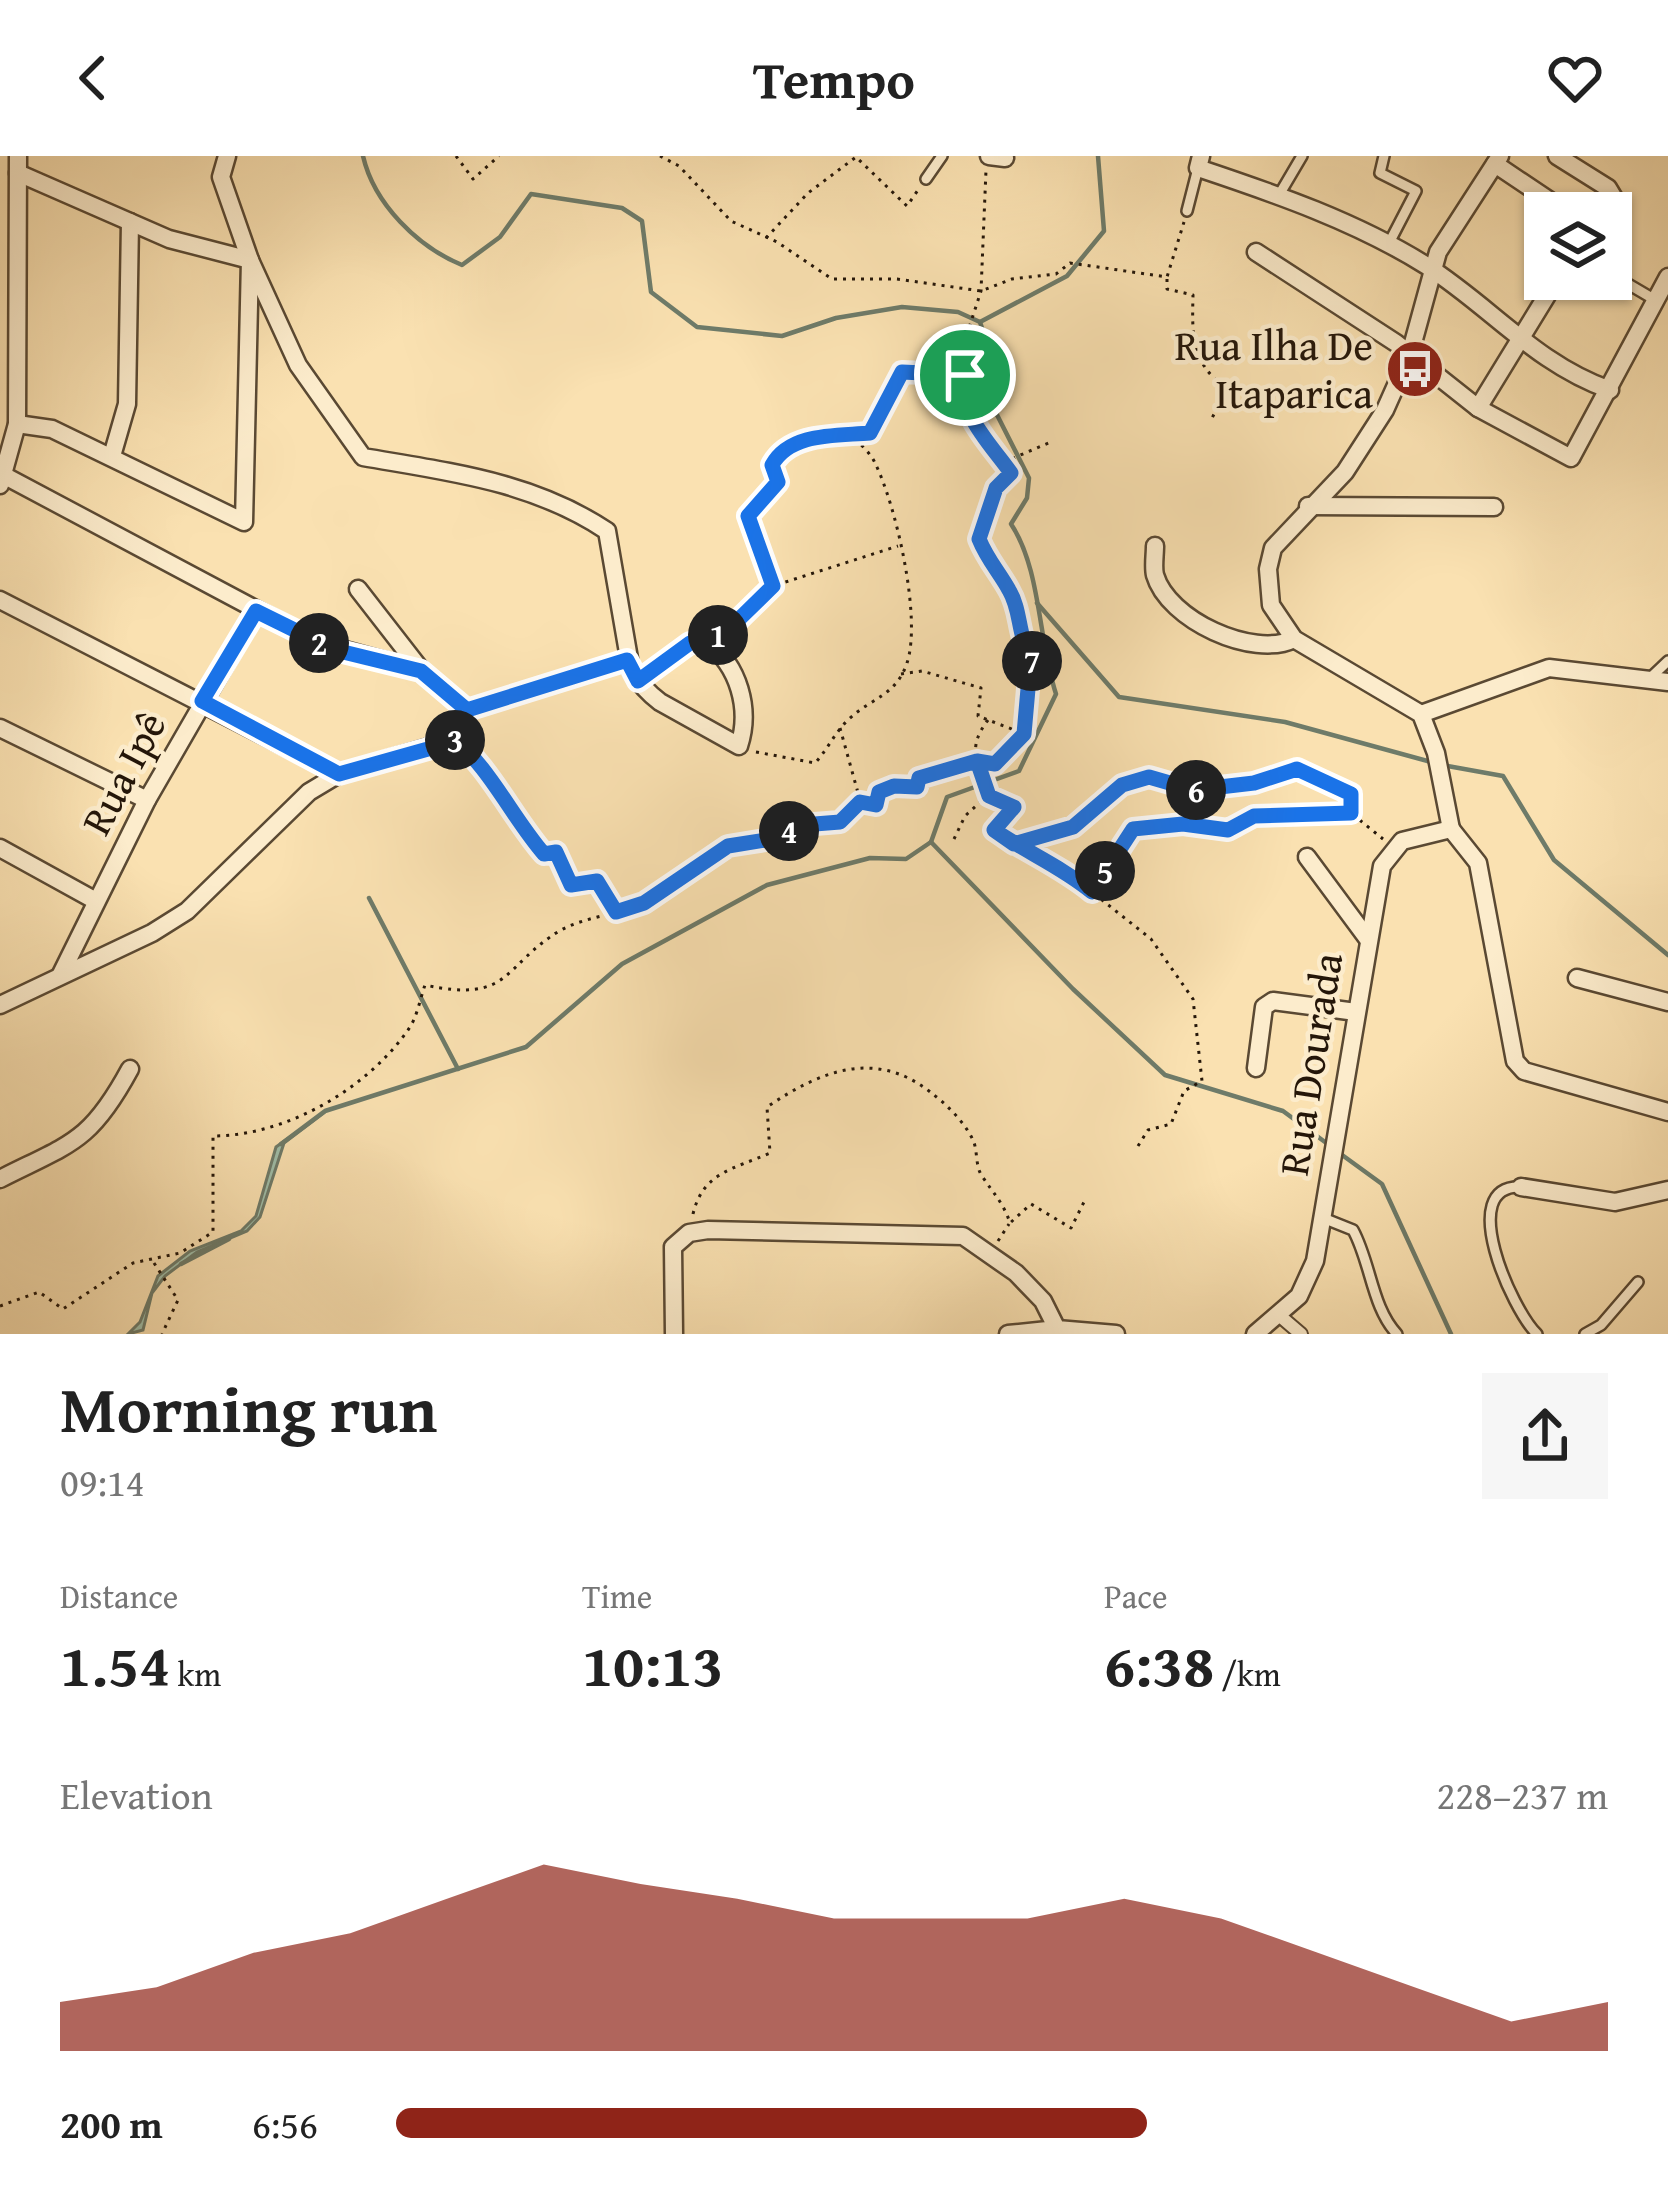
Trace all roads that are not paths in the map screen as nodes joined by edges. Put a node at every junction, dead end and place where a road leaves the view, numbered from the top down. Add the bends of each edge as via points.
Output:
1 (227, 156) edge
2 (942, 156) edge
3 (1302, 156) edge
4 (1384, 156) edge
5 (1566, 159) edge
6 (1498, 160) edge
7 (1199, 162) edge
8 (14, 170) edge
9 (926, 179) dead end
10 (1540, 192) edge
11 (1611, 192) edge
12 (1276, 193) junction
13 (1187, 211) road end
14 (130, 222) junction
15 (1387, 246) junction
16 (1256, 252) dead end
17 (250, 260) junction
18 (1430, 268) junction
19 (1668, 278) edge
20 (1632, 286) edge
21 (1545, 300) edge
22 (1657, 301) junction
23 (1520, 342) junction
24 (1410, 354) junction
25 (1610, 390) junction
26 (1478, 408) junction
27 (17, 424) junction
28 (112, 456) junction
29 (2, 481) edge
30 (1308, 506) junction
31 (1494, 507) dead end
32 (1155, 546) dead end
33 (358, 589) dead end
34 (0, 600) edge
35 (256, 611) junction
36 (398, 636) junction
37 (1294, 639) junction
38 (375, 660) junction
39 (627, 660) junction
40 (1668, 661) edge
41 (421, 671) junction
42 (1649, 679) junction
43 (638, 681) junction
44 (1668, 682) edge
45 (202, 701) junction
46 (463, 709) junction
47 (1421, 714) junction
48 (0, 728) edge
49 (339, 774) junction
50 (147, 800) junction
51 (1451, 829) junction
52 (0, 848) edge
53 (1306, 857) dead end
54 (96, 901) junction
55 (1366, 938) junction
56 (61, 974) junction
57 (1577, 978) dead end
58 (1668, 1002) edge
59 (0, 1005) edge
60 (1356, 1012) junction
61 (1256, 1067) dead end
62 (130, 1070) dead end
63 (1668, 1112) edge
64 (0, 1179) edge
65 (1521, 1186) joint
66 (1668, 1190) edge
67 (1323, 1218) junction
68 (1638, 1282) dead end
69 (1280, 1316) junction
70 (1057, 1329) junction
71 (1601, 1330) edge
72 (674, 1334) edge
73 (1008, 1334) edge
74 (1116, 1334) edge
75 (1255, 1334) edge
76 (1301, 1334) edge
77 (1397, 1334) edge
78 (1537, 1334) edge
79 (1586, 1334) edge

1 - 17 street via 221,177
2 - 9 lane
3 - 12 lane
4 - 15 lane via 1380,173 1416,190
5 - 11 street
6 - 10 street
6 - 18 street
7 - 12 street
7 - 13 lane
8 - 14 street
8 - 27 street
12 - 15 street
14 - 17 street
14 - 28 street via 127,404
15 - 18 street
16 - 24 street
17 - 28 street via 244,522
17 - 39 street via 298,365 363,457 505,482 566,503 607,531
18 - 23 street
18 - 24 street
19 - 22 street
20 - 22 lane
21 - 23 street
22 - 25 street
23 - 25 street
23 - 26 street
24 - 26 street
24 - 30 street via 1364,447
25 - 26 street via 1571,458
27 - 28 street via 52,429
27 - 29 street
29 - 35 street
30 - 31 street
30 - 37 street via 1273,548 1268,569 1271,605
32 - 37 street via 1154,574 1198,619 1253,647
33 - 36 street
34 - 45 street
35 - 38 street
35 - 45 street, Rua Ipê
36 - 38 street
36 - 41 street
37 - 47 street
38 - 41 street
39 - 43 street
39 - 46 street
40 - 42 lane
41 - 46 street
42 - 44 street
42 - 47 street via 1549,668
43 - 43 street via 690,643 706,642 740,692 746,725 739,746 660,703
45 - 49 street
45 - 50 street, Rua Ipê
46 - 49 street via 450,736 428,749
47 - 51 street
48 - 50 street
49 - 56 street via 295,802 187,911
50 - 54 street, Rua Ipê
51 - 55 street, Rua Dourada via 1394,848 1377,880
51 - 63 street via 1478,863 1515,1061 1524,1071
52 - 54 street
53 - 55 street
54 - 56 street, Rua Ipê
55 - 60 street, Rua Dourada
56 - 59 street
57 - 58 street
60 - 61 street via 1273,1001 1264,1007
60 - 67 street, Rua Dourada
62 - 64 street via 94,1128
65 - 66 street via 1616,1202
65 - 78 lane via 1495,1195 1490,1226 1508,1289
67 - 69 street, Rua Dourada via 1308,1280
67 - 77 lane via 1353,1230
68 - 71 lane
69 - 75 street, Rua Dourada
69 - 76 street
70 - 72 street via 1042,1301 991,1251 963,1236 689,1233 671,1255
70 - 73 street
70 - 74 street
71 - 79 lane

